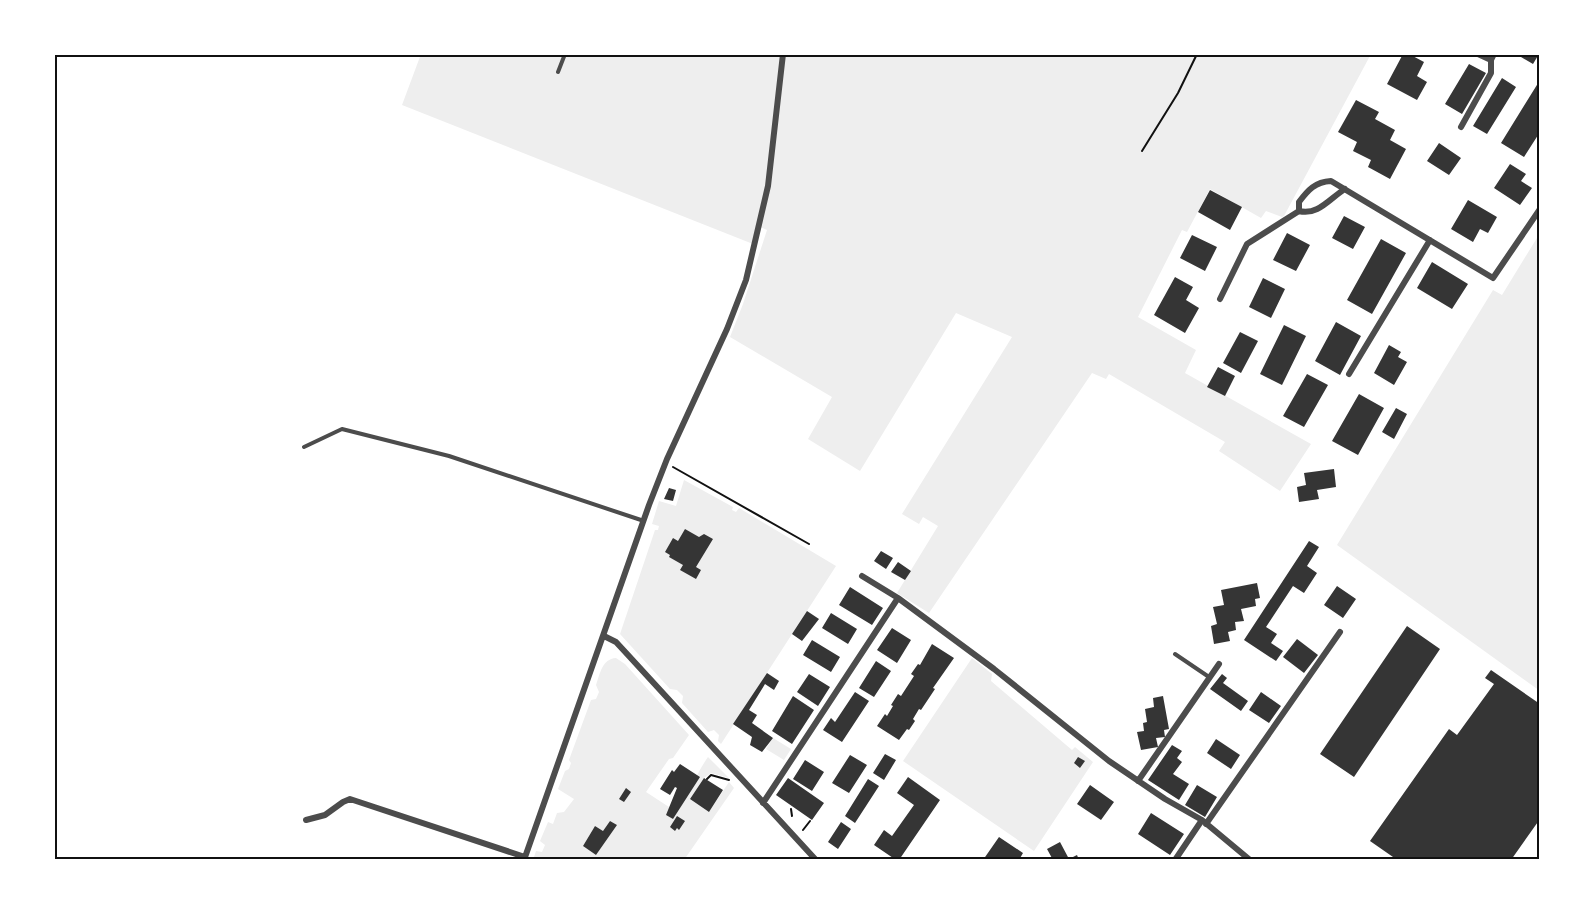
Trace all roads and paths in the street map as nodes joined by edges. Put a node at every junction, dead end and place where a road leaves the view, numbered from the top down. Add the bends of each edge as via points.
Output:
1 (565, 54) edge
2 (783, 54) edge
3 (1197, 54) edge
4 (1478, 54) edge
5 (1492, 57) edge
6 (558, 72) dead end
7 (1461, 127) dead end
8 (1142, 151) dead end
9 (1345, 189) junction
10 (1540, 209) edge
11 (1299, 211) junction
12 (1430, 240) junction
13 (1220, 299) dead end
14 (1349, 374) dead end
15 (304, 447) dead end
16 (666, 463) junction
17 (644, 520) junction
18 (809, 544) dead end
19 (862, 576) dead end
20 (898, 598) junction
21 (1340, 632) dead end
22 (604, 636) junction
23 (1175, 654) dead end
24 (1219, 664) dead end
25 (1210, 677) junction
26 (707, 779) dead end
27 (729, 780) dead end
28 (1138, 781) junction
29 (763, 803) junction
30 (791, 808) dead end
31 (792, 816) dead end
32 (306, 820) dead end
33 (810, 821) dead end
34 (1204, 822) junction
35 (803, 830) dead end
36 (525, 859) edge
37 (816, 860) edge
38 (1175, 860) edge
39 (1250, 860) edge

1 - 6 lane
2 - 16 street via 768,186 746,280
3 - 8 path
4 - 5 street
5 - 7 street via 1491,73
9 - 11 street via 1321,208 1307,213
9 - 11 street via 1330,181 1312,186 1299,202
9 - 12 street
10 - 12 street via 1493,278
11 - 13 street via 1247,244
12 - 14 street
15 - 17 lane via 342,429 449,456
16 - 17 street
16 - 18 path
17 - 22 street
19 - 20 street
20 - 28 street
20 - 29 street
21 - 34 street
22 - 29 street via 616,642
22 - 36 street
23 - 25 lane
24 - 25 street
25 - 28 street
26 - 27 path via 711,775
28 - 34 street
29 - 37 street
30 - 31 path
32 - 36 street via 325,815 350,799
33 - 35 path
34 - 38 street
34 - 39 street

